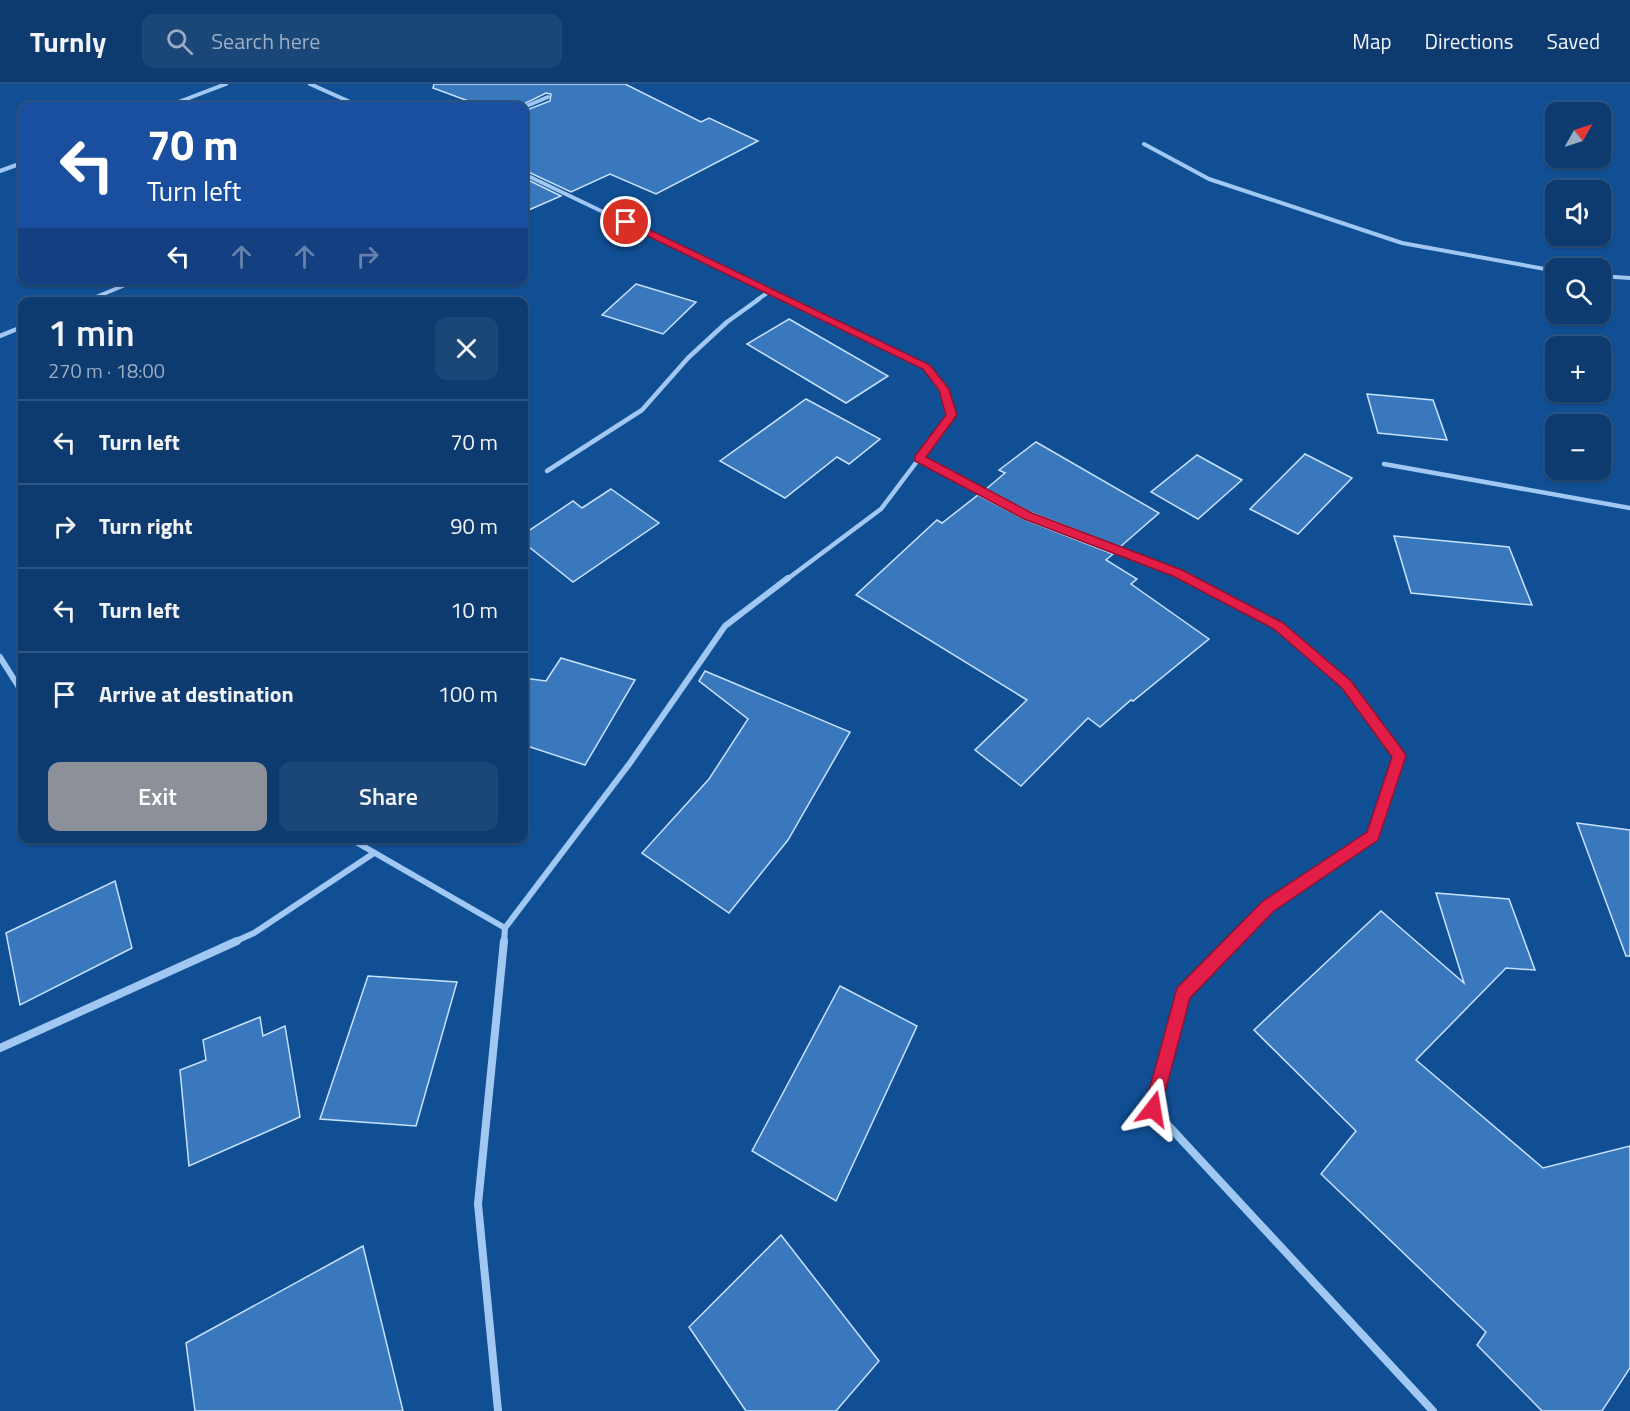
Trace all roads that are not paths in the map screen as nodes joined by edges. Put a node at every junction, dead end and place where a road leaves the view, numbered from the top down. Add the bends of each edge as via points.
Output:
1 (226, 84) edge
2 (310, 84) edge
3 (549, 97) dead end
4 (179, 102) edge
5 (351, 102) edge
6 (528, 105) edge
7 (1144, 144) dead end
8 (18, 164) edge
9 (0, 171) edge
10 (528, 176) edge
11 (1545, 269) edge
12 (1611, 277) edge
13 (1630, 278) edge
14 (125, 285) edge
15 (770, 291) junction
16 (97, 297) edge
17 (18, 329) edge
18 (0, 336) edge
19 (919, 459) junction
20 (1384, 464) dead end
21 (547, 471) dead end
22 (1630, 508) edge
23 (0, 657) edge
24 (18, 686) edge
25 (357, 843) edge
26 (374, 853) junction
27 (506, 928) junction
28 (0, 1048) edge
29 (498, 1411) edge
30 (1433, 1411) edge

1 - 4 street
2 - 5 street
3 - 6 street
7 - 11 street via 1209,179 1392,240
8 - 9 street
10 - 15 street
12 - 13 street
14 - 16 street
15 - 19 street via 926,367 944,389 952,415
15 - 21 street via 727,322 688,358 642,410
17 - 18 street
19 - 27 street via 881,509 725,626 630,763
19 - 30 street via 1028,516 1178,573 1279,626 1346,684 1399,756 1373,836 1269,906 1183,994 1153,1109
20 - 22 street
23 - 24 street
25 - 26 street
26 - 27 street
26 - 28 street via 254,933
27 - 29 street via 478,1204

